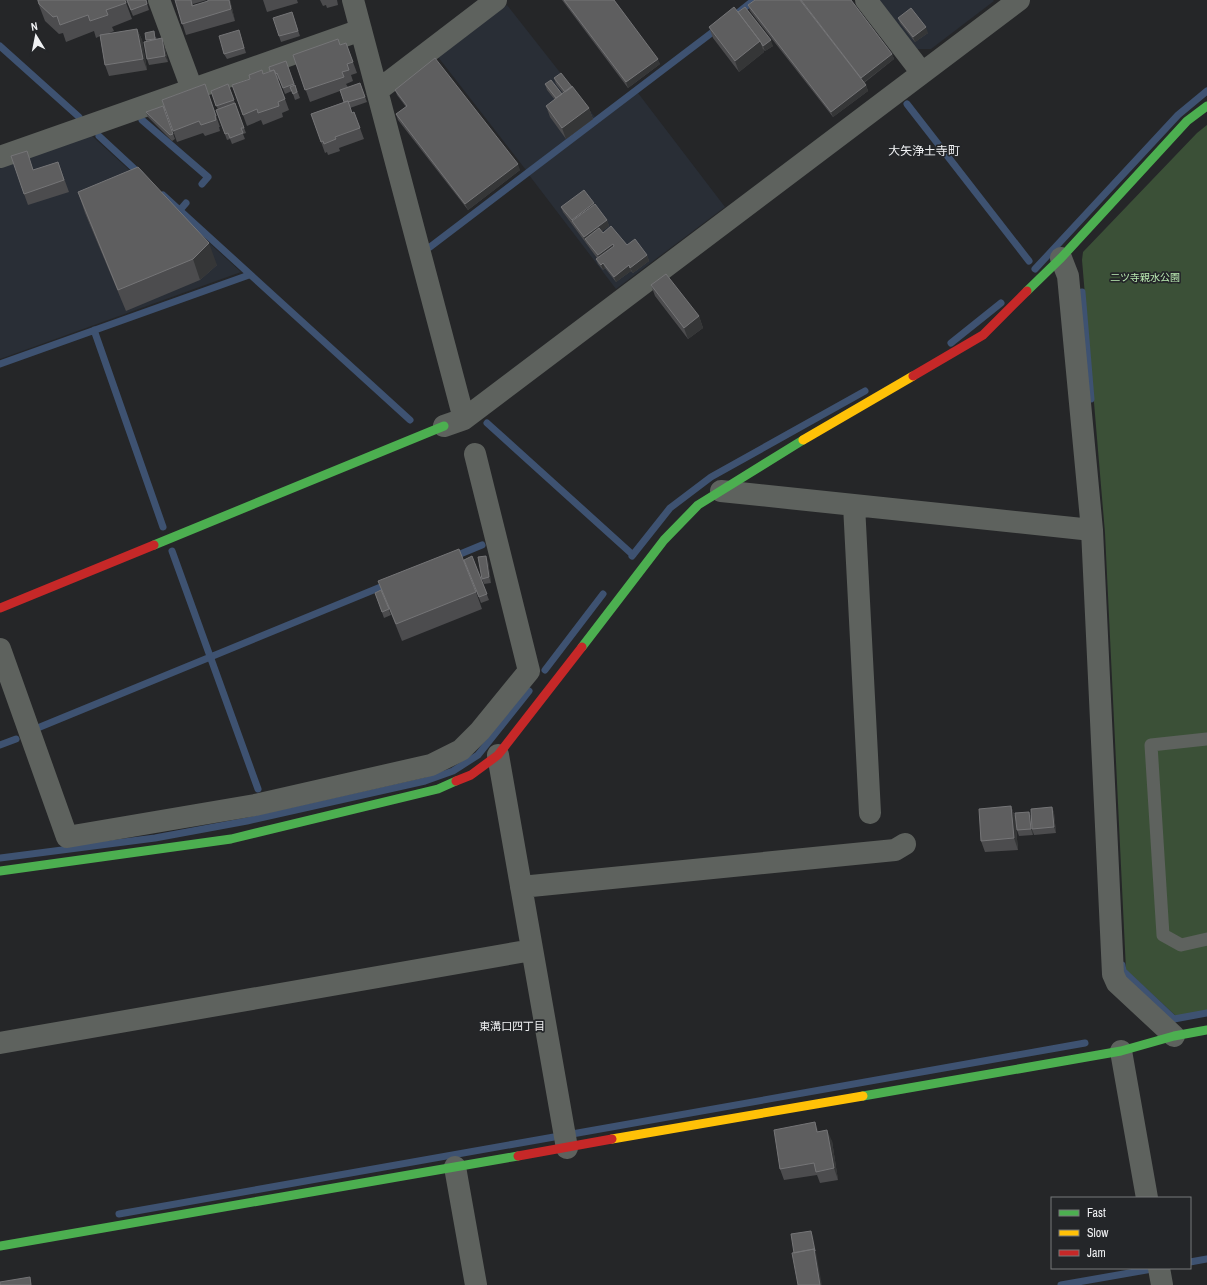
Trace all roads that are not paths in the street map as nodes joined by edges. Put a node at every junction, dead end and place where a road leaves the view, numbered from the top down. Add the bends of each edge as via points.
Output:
1 (159, 0) edge
2 (353, 0) edge
3 (496, 0) edge
4 (866, 0) edge
5 (1019, 0) edge
6 (361, 30) junction
7 (922, 73) junction
8 (192, 89) junction
9 (377, 91) junction
10 (1207, 106) edge
11 (0, 157) edge
12 (1061, 258) junction
13 (454, 423) junction
14 (475, 454) dead end
15 (720, 490) junction
16 (854, 505) junction
17 (1092, 530) junction
18 (0, 608) edge
19 (0, 650) edge
20 (1207, 739) edge
21 (498, 755) junction
22 (870, 813) dead end
23 (905, 844) dead end
24 (0, 871) edge
25 (521, 887) junction
26 (1207, 939) edge
27 (532, 950) junction
28 (1207, 1030) edge
29 (1174, 1036) junction
30 (0, 1043) edge
31 (1121, 1051) junction
32 (567, 1148) junction
33 (455, 1167) junction
34 (1147, 1197) edge
35 (0, 1246) edge
36 (1159, 1269) edge
37 (476, 1285) edge
38 (1162, 1285) edge

1 - 8 street
2 - 6 street
3 - 9 street
4 - 7 street
5 - 7 street
6 - 8 street
6 - 9 street
7 - 13 street
8 - 11 street
9 - 13 street
10 - 12 street via 1187,121
12 - 15 street via 983,335
12 - 17 street via 1068,276
13 - 18 street
14 - 19 street via 529,671 480,731 461,750 431,765 255,805 67,837
15 - 16 street
15 - 21 street via 698,505 664,540
16 - 17 street
16 - 22 street
17 - 29 street via 1113,974 1117,983
20 - 26 lane via 1151,745 1163,935 1181,945
21 - 24 street via 471,775 438,789 231,840
21 - 25 street
23 - 25 street via 895,850
25 - 27 street
27 - 30 street
27 - 32 street
28 - 29 street
29 - 31 street
31 - 32 street
31 - 34 street
32 - 33 street
33 - 35 street
33 - 37 street
36 - 38 street

